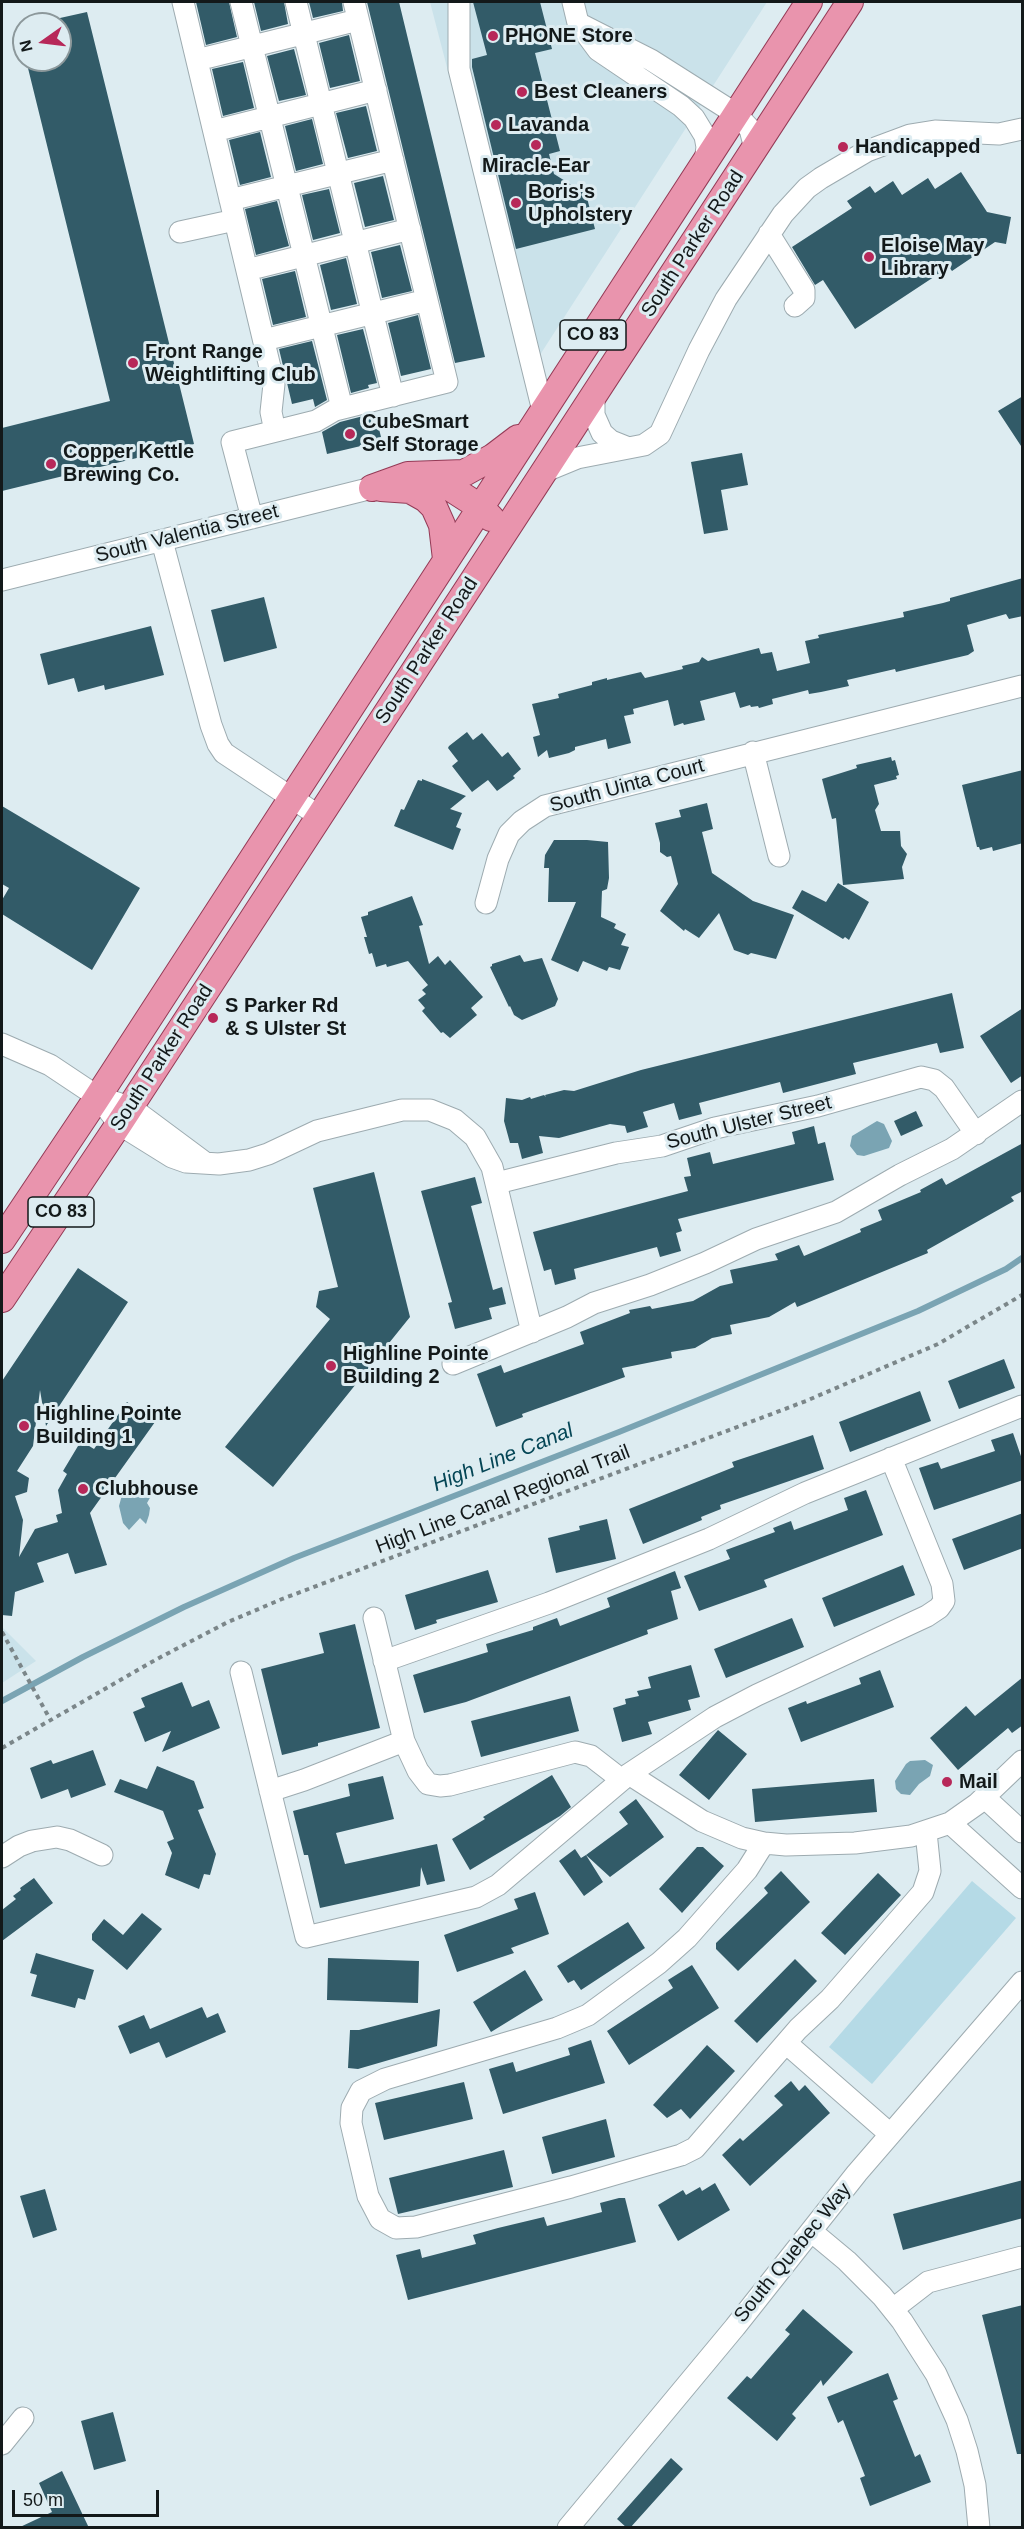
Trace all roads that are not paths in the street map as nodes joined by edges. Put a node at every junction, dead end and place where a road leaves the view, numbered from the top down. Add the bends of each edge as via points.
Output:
1 (183, 2) edge
2 (241, 2) edge
3 (296, 2) edge
4 (459, 2) edge
5 (573, 2) edge
6 (809, 2) edge
7 (850, 2) edge
8 (356, 11) edge
9 (578, 23) junction
10 (304, 33) junction
11 (252, 46) junction
12 (197, 60) junction
13 (376, 90) junction
14 (322, 104) junction
15 (736, 114) junction
16 (270, 117) junction
17 (1023, 129) edge
18 (214, 131) junction
19 (755, 149) junction
20 (393, 160) junction
21 (705, 162) junction
22 (339, 173) junction
23 (287, 186) junction
24 (233, 210) junction
25 (410, 229) junction
26 (180, 232) dead end
27 (769, 234) junction
28 (356, 243) junction
29 (304, 256) junction
30 (247, 270) junction
31 (427, 300) junction
32 (795, 306) dead end
33 (373, 313) junction
34 (322, 326) junction
35 (264, 340) junction
36 (594, 395) junction
37 (393, 396) junction
38 (342, 408) junction
39 (537, 419) junction
40 (275, 431) junction
41 (626, 447) junction
42 (543, 472) junction
43 (415, 475) junction
44 (372, 488) junction
45 (480, 507) junction
46 (252, 518) junction
47 (499, 540) junction
48 (162, 541) junction
49 (446, 559) junction
50 (2, 580) edge
51 (1023, 686) edge
52 (753, 752) junction
53 (292, 797) junction
54 (319, 816) junction
55 (779, 856) dead end
56 (486, 903) dead end
57 (2, 1044) edge
58 (34, 1057) junction
59 (2, 1060) edge
60 (98, 1098) junction
61 (1023, 1101) edge
62 (124, 1116) junction
63 (976, 1134) junction
64 (496, 1183) junction
65 (2, 1240) edge
66 (2, 1299) edge
67 (532, 1332) junction
68 (453, 1364) dead end
69 (1023, 1406) edge
70 (891, 1458) junction
71 (374, 1618) dead end
72 (384, 1661) junction
73 (241, 1672) dead end
74 (404, 1741) junction
75 (1023, 1761) edge
76 (626, 1777) junction
77 (270, 1791) junction
78 (984, 1797) junction
79 (950, 1823) junction
80 (926, 1832) junction
81 (1023, 1832) edge
82 (764, 1843) junction
83 (102, 1855) dead end
84 (2, 1857) edge
85 (1023, 1888) edge
86 (1023, 1982) edge
87 (786, 2043) junction
88 (890, 2134) junction
89 (811, 2231) junction
90 (1023, 2258) edge
91 (893, 2309) junction
92 (23, 2418) dead end
93 (2, 2444) edge
94 (568, 2528) edge
95 (979, 2528) edge

1 - 12 street
2 - 11 street
3 - 10 street
4 - 39 street via 459,69
5 - 9 street
6 - 15 main road, South Parker Road / CO 83
7 - 19 main road, South Parker Road / CO 83
8 - 10 street
8 - 13 street
9 - 15 street via 638,52
9 - 21 street via 605,56 694,118 706,142
10 - 11 street
10 - 14 street
11 - 12 street
11 - 16 street
12 - 18 street
13 - 14 street
13 - 20 street
14 - 16 street
14 - 22 street
15 - 19 street via 750,129
15 - 21 main road, South Parker Road / CO 83
16 - 18 street
16 - 23 street
17 - 27 street via 993,135 925,132 878,146 807,188
18 - 24 street
19 - 36 main road, South Parker Road / CO 83
20 - 22 street
20 - 25 street
21 - 39 main road, South Parker Road / CO 83
22 - 23 street
22 - 28 street
23 - 24 street
23 - 29 street
24 - 26 street
24 - 30 street
25 - 28 street
25 - 31 street
27 - 32 street via 804,290 804,298
27 - 41 street via 726,299 663,429 650,442
28 - 29 street
28 - 33 street
29 - 30 street
29 - 34 street
30 - 35 street
31 - 33 street
31 - 37 street via 447,382
33 - 34 street
33 - 37 street
34 - 35 street
34 - 38 street
35 - 40 street via 274,384 271,412
36 - 41 street via 594,415 602,433
36 - 42 main road, South Parker Road / CO 83
37 - 38 street
38 - 40 street via 316,421
39 - 43 main road via 493,457 464,473
39 - 45 main road, South Parker Road / CO 83
40 - 46 street via 232,442
41 - 42 street via 577,458
42 - 47 main road, South Parker Road / CO 83
43 - 44 main road
43 - 45 main road via 440,482
44 - 46 street, South Valentia Street
44 - 49 main road via 410,490 430,502 440,518
45 - 47 main road via 494,522
45 - 49 main road, South Parker Road / CO 83
46 - 48 street, South Valentia Street
47 - 54 main road, South Parker Road / CO 83
48 - 50 street, South Valentia Street
48 - 53 street via 215,739 224,753
49 - 53 main road, South Parker Road / CO 83
51 - 52 street, South Uinta Court
52 - 55 street
52 - 56 street, South Uinta Court via 568,799 532,813 516,826 504,844
53 - 54 street
53 - 60 main road, South Parker Road / CO 83
54 - 62 main road, South Parker Road / CO 83
57 - 58 street
58 - 59 street
58 - 60 street
60 - 62 street
60 - 65 main road, South Parker Road / CO 83
61 - 63 street
62 - 64 street via 176,1159 230,1164 268,1154 316,1131 388,1113 435,1111 455,1120 475,1137 488,1156
62 - 66 main road, South Parker Road / CO 83
63 - 64 street, South Ulster Street via 944,1088 921,1077 818,1106 715,1128 662,1146 616,1153
63 - 67 street via 836,1212 756,1239 650,1285 594,1303
64 - 67 street
67 - 68 street
69 - 70 street
70 - 72 street via 787,1500 709,1539 549,1604
70 - 76 street via 942,1584 942,1604 927,1616 729,1709
71 - 72 street
72 - 74 street
73 - 77 street
74 - 76 street via 422,1778 432,1786 459,1783 575,1752 591,1756
74 - 77 street
75 - 78 street
76 - 77 street via 487,1892 306,1937
76 - 82 street via 702,1821
78 - 79 street
78 - 81 street
79 - 80 street
79 - 85 street
80 - 82 street via 855,1843
80 - 87 street via 930,1871 923,1892
82 - 87 street via 747,1870 687,1938 588,2015 557,2028 385,2079 361,2091 351,2119 368,2196 386,2224 408,2228 681,2155 703,2141
83 - 84 street via 57,1837 32,1841
86 - 88 street, South Quebec Way
87 - 88 street
88 - 89 street, South Quebec Way
89 - 91 street via 861,2274
89 - 94 street, South Quebec Way
90 - 91 street via 933,2280
91 - 95 street via 936,2374 957,2420 975,2485
92 - 93 street

